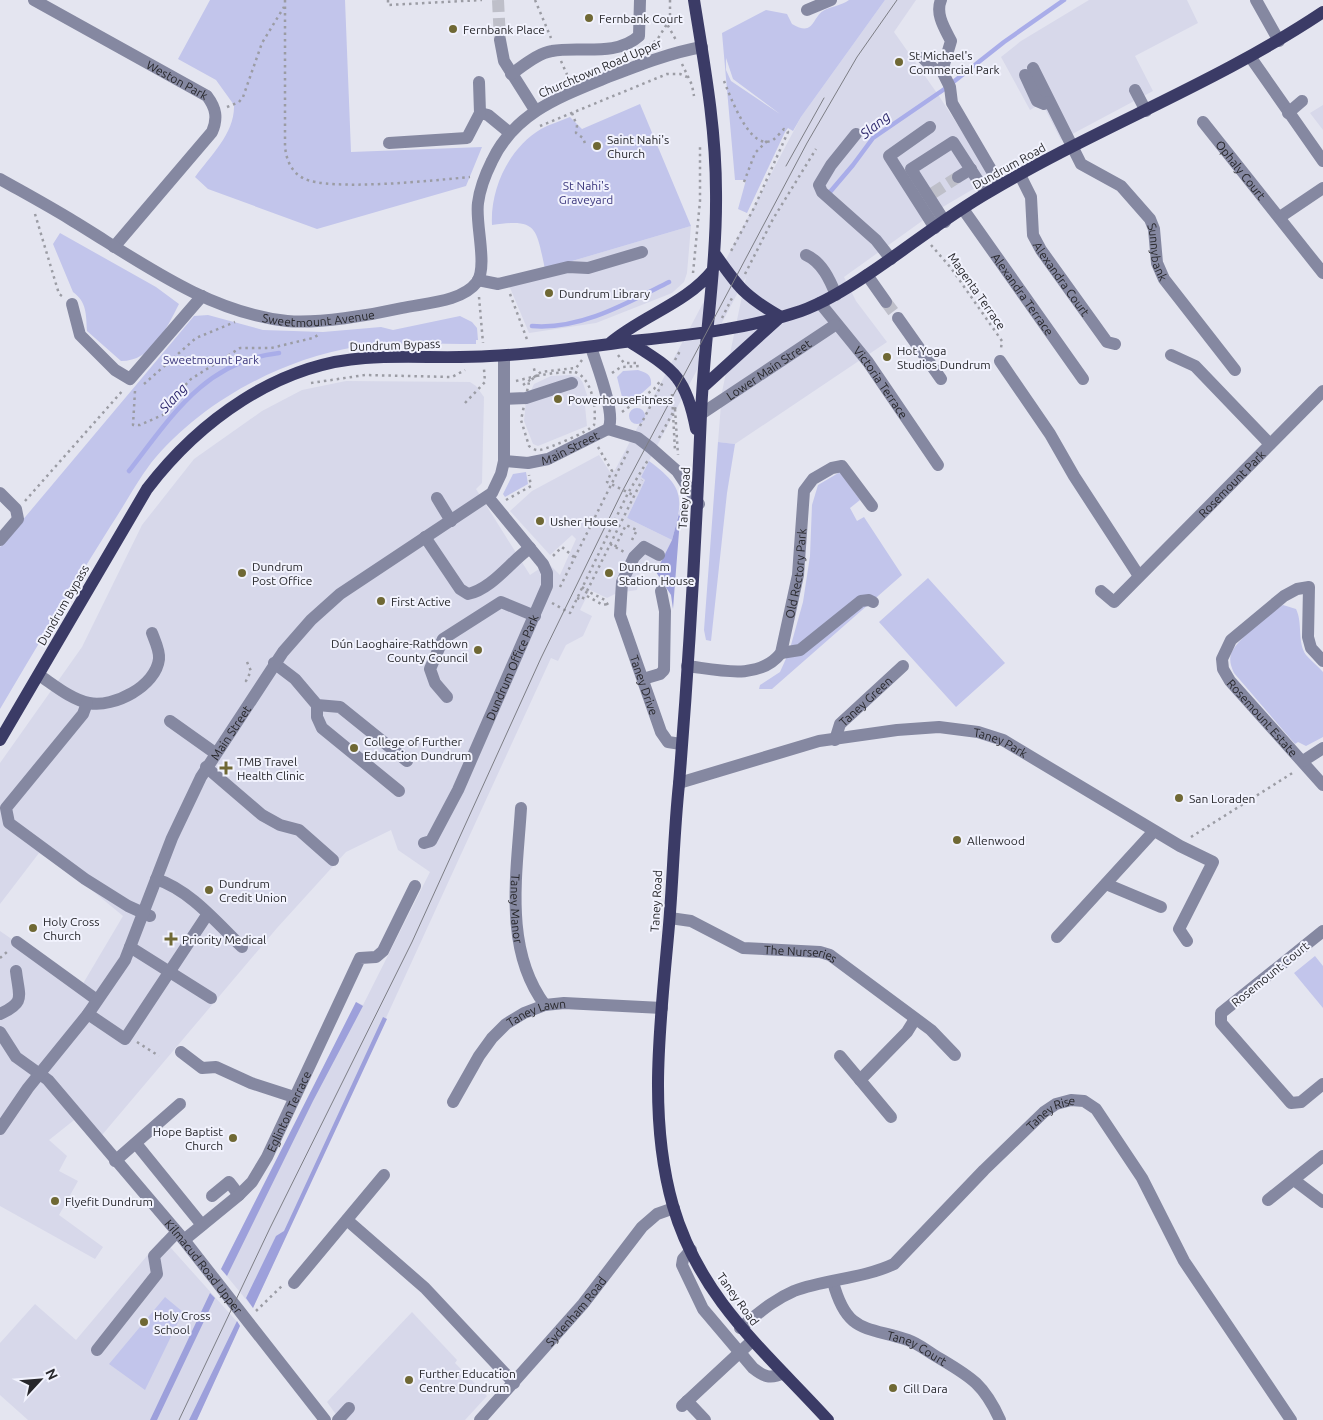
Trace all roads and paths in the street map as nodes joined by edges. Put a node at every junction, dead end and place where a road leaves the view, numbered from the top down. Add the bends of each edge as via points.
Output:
1 (34, 0) edge
2 (285, 0) edge
3 (388, 0) edge
4 (482, 0) edge
5 (535, 0) edge
6 (640, 0) edge
7 (670, 0) edge
8 (694, 0) edge
9 (831, 0) edge
10 (941, 0) edge
11 (1256, 0) edge
12 (285, 6) junction
13 (807, 10) dead end
14 (1323, 12) edge
15 (667, 24) junction
16 (675, 37) dead end
17 (500, 40) tunnel mouth
18 (1279, 41) junction
19 (702, 47) junction
20 (556, 50) junction
21 (922, 58) dead end
22 (1251, 58) junction
23 (648, 61) junction
24 (942, 71) junction
25 (685, 72) dead end
26 (1029, 72) dead end
27 (511, 74) junction
28 (687, 77) junction
29 (724, 81) dead end
30 (479, 82) dead end
31 (1135, 90) dead end
32 (574, 91) junction
33 (695, 101) dead end
34 (1302, 101) dead end
35 (216, 110) junction
36 (535, 110) junction
37 (1146, 111) junction
38 (480, 113) junction
39 (572, 113) junction
40 (1288, 113) junction
41 (1203, 122) dead end
42 (930, 127) dead end
43 (537, 128) dead end
44 (510, 132) junction
45 (788, 132) dead end
46 (856, 134) dead end
47 (699, 136) dead end
48 (767, 141) junction
49 (389, 142) dead end
50 (586, 146) dead end
51 (1071, 148) junction
52 (1323, 161) edge
53 (971, 169) junction
54 (1020, 174) junction
55 (484, 176) junction
56 (958, 177) tunnel mouth
57 (0, 179) edge
58 (744, 182) dead end
59 (1000, 186) junction
60 (1323, 188) edge
61 (986, 193) junction
62 (30, 196) junction
63 (963, 209) junction
64 (1280, 217) junction
65 (940, 225) junction
66 (922, 238) junction
67 (114, 247) junction
68 (642, 252) dead end
69 (715, 254) junction
70 (806, 255) dead end
71 (891, 259) junction
72 (693, 269) dead end
73 (714, 269) junction
74 (1323, 273) edge
75 (867, 275) junction
76 (478, 280) junction
77 (505, 282) junction
78 (836, 295) junction
79 (202, 296) junction
80 (886, 302) tunnel mouth
81 (820, 303) junction
82 (72, 304) joint
83 (246, 313) junction
84 (781, 317) junction
85 (898, 318) tunnel mouth
86 (327, 319) junction
87 (835, 325) junction
88 (707, 331) junction
89 (526, 334) dead end
90 (483, 340) dead end
91 (630, 342) junction
92 (608, 344) junction
93 (1115, 344) dead end
94 (591, 346) junction
95 (1171, 354) dead end
96 (504, 356) junction
97 (484, 357) junction
98 (1000, 361) joint
99 (648, 365) dead end
100 (648, 369) dead end
101 (1236, 370) dead end
102 (657, 375) dead end
103 (536, 376) junction
104 (612, 379) dead end
105 (662, 379) junction
106 (1083, 379) dead end
107 (284, 380) junction
108 (941, 380) dead end
109 (485, 382) dead end
110 (666, 382) dead end
111 (572, 383) dead end
112 (132, 384) junction
113 (669, 387) dead end
114 (703, 387) junction
115 (1323, 391) edge
116 (674, 393) dead end
117 (515, 399) junction
118 (464, 403) dead end
119 (620, 404) dead end
120 (622, 412) junction
121 (701, 414) junction
122 (625, 421) dead end
123 (636, 428) dead end
124 (608, 429) junction
125 (644, 433) dead end
126 (652, 438) dead end
127 (594, 439) junction
128 (659, 442) dead end
129 (1270, 444) junction
130 (668, 450) dead end
131 (700, 452) junction
132 (677, 455) junction
133 (504, 461) junction
134 (676, 462) dead end
135 (938, 465) dead end
136 (642, 480) dead end
137 (610, 484) junction
138 (0, 493) edge
139 (628, 493) junction
140 (635, 496) junction
141 (488, 497) junction
142 (437, 498) dead end
143 (699, 504) junction
144 (872, 506) dead end
145 (18, 519) junction
146 (451, 521) junction
147 (621, 522) junction
148 (626, 525) junction
149 (425, 537) junction
150 (0, 540) edge
151 (610, 544) junction
152 (615, 547) junction
153 (530, 548) junction
154 (659, 555) dead end
155 (574, 557) junction
156 (547, 563) junction
157 (1139, 576) junction
158 (559, 588) dead end
159 (582, 588) junction
160 (587, 591) junction
161 (661, 591) dead end
162 (1101, 591) dead end
163 (556, 596) dead end
164 (587, 596) dead end
165 (577, 598) junction
166 (873, 602) dead end
167 (607, 604) junction
168 (620, 615) junction
169 (535, 616) junction
170 (152, 633) dead end
171 (781, 652) junction
172 (1323, 661) edge
173 (274, 663) junction
174 (687, 666) junction
175 (903, 666) dead end
176 (39, 675) junction
177 (643, 679) junction
178 (447, 697) dead end
179 (87, 703) junction
180 (317, 705) junction
181 (170, 721) dead end
182 (0, 740) edge
183 (835, 740) junction
184 (681, 744) junction
185 (1323, 748) edge
186 (214, 752) junction
187 (407, 761) dead end
188 (1305, 763) junction
189 (206, 767) junction
190 (679, 783) junction
191 (1323, 785) edge
192 (399, 791) dead end
193 (521, 808) dead end
194 (1154, 831) junction
195 (424, 843) dead end
196 (1180, 846) junction
197 (333, 860) dead end
198 (156, 879) junction
199 (1106, 884) junction
200 (415, 886) dead end
201 (1161, 907) dead end
202 (147, 915) junction
203 (207, 915) junction
204 (670, 918) junction
205 (1323, 932) edge
206 (1057, 937) dead end
207 (1186, 941) dead end
208 (17, 942) dead end
209 (130, 947) junction
210 (242, 947) dead end
211 (169, 970) junction
212 (16, 971) dead end
213 (211, 998) dead end
214 (97, 1000) junction
215 (545, 1004) junction
216 (662, 1008) junction
217 (0, 1014) edge
218 (88, 1014) junction
219 (915, 1019) junction
220 (0, 1032) edge
221 (126, 1037) junction
222 (180, 1052) dead end
223 (955, 1055) dead end
224 (159, 1056) dead end
225 (840, 1056) dead end
226 (39, 1074) junction
227 (860, 1080) junction
228 (1323, 1084) edge
229 (294, 1097) junction
230 (452, 1102) dead end
231 (180, 1104) dead end
232 (891, 1117) dead end
233 (0, 1129) edge
234 (138, 1146) dead end
235 (1323, 1156) edge
236 (115, 1161) junction
237 (384, 1175) dead end
238 (1294, 1180) junction
239 (239, 1195) junction
240 (212, 1196) dead end
241 (1268, 1200) dead end
242 (1323, 1202) edge
243 (674, 1208) junction
244 (347, 1220) junction
245 (202, 1225) junction
246 (180, 1236) junction
247 (691, 1250) junction
248 (833, 1282) junction
249 (294, 1283) joint
250 (246, 1320) junction
251 (740, 1328) junction
252 (752, 1341) junction
253 (97, 1350) dead end
254 (740, 1353) junction
255 (783, 1372) junction
256 (514, 1383) junction
257 (349, 1408) dead end
258 (325, 1420) edge
259 (338, 1420) edge
260 (480, 1420) edge
261 (705, 1420) edge
262 (828, 1420) edge
263 (1000, 1420) edge
264 (1290, 1420) edge

1 - 35 street, Weston Park via 207,96
2 - 12 path
3 - 4 path via 388,5
5 - 20 path
6 - 20 street via 640,30 635,40 615,48
7 - 15 path
8 - 19 main road
9 - 13 street
10 - 24 street via 938,6 950,41
11 - 18 street
12 - 35 path via 262,43 243,97 235,105
12 - 55 path via 285,146 288,162 298,174 326,184
14 - 18 main road, Dundrum Road
15 - 16 path
15 - 23 path via 657,40 644,48
17 - 27 street via 502,56
18 - 22 main road, Dundrum Road
19 - 23 street, Churchtown Road Upper
19 - 69 main road via 714,142
20 - 27 street via 546,52
20 - 32 path
21 - 24 street via 934,69
22 - 37 main road, Dundrum Road
22 - 40 street
23 - 32 street, Churchtown Road Upper
24 - 59 street via 950,87 952,103
25 - 28 path
26 - 51 street, Sunnybank
27 - 36 street
28 - 33 path
28 - 39 path via 667,74
29 - 48 path via 745,128 754,137
30 - 38 street
31 - 37 street
32 - 36 street, Churchtown Road Upper
34 - 40 street
35 - 67 street, Weston Park via 212,132
36 - 44 street, Churchtown Road Upper
37 - 51 main road, Dundrum Road
38 - 44 street via 488,115
38 - 49 street via 470,135 463,140
39 - 43 path
39 - 50 path via 576,133
40 - 52 street
41 - 64 street, Ophaly Court
42 - 65 street via 888,156
44 - 55 street, Churchtown Road Upper
45 - 48 path via 784,129
46 - 71 street via 819,185 822,192 876,240
47 - 72 path via 700,201
48 - 58 path via 755,152
51 - 54 main road, Dundrum Road
51 - 101 street, Sunnybank via 1081,164 1121,186 1150,219 1157,263 1164,279
53 - 56 street
53 - 61 street
53 - 65 street via 953,142 911,169 931,195
54 - 59 main road, Dundrum Road
54 - 93 street, Alexandra Court via 1031,197 1033,235 1079,305 1107,342
55 - 76 street, Churchtown Road Upper via 477,215 481,263
57 - 62 street, Sweetmount Avenue
59 - 61 main road, Dundrum Road
60 - 64 street
61 - 63 main road, Dundrum Road
62 - 67 street, Sweetmount Avenue
62 - 82 path via 59,294
63 - 65 main road, Dundrum Road
63 - 106 street, Alexandra Terrace
64 - 74 street, Ophaly Court
65 - 66 main road, Dundrum Road
66 - 71 main road, Dundrum Road
66 - 98 path, Magenta Terrace via 940,254 1002,341
67 - 79 street, Sweetmount Avenue
68 - 77 street via 588,268 568,267
69 - 73 main road
69 - 84 main road via 753,302
70 - 78 street via 826,273
71 - 75 main road, Dundrum Road
73 - 88 main road
73 - 92 main road via 683,299
75 - 78 main road, Dundrum Road
75 - 80 street
76 - 77 street via 498,284
76 - 86 street, Sweetmount Avenue via 465,293 438,301
76 - 90 path
77 - 89 path
78 - 81 main road, Dundrum Road
79 - 83 street, Sweetmount Avenue
79 - 112 street
81 - 84 main road, Dundrum Road
81 - 87 street, Victoria Terrace
82 - 112 street via 80,335
83 - 86 street, Sweetmount Avenue via 289,321
83 - 112 path via 233,323 196,338
84 - 88 main road, Dundrum Road
84 - 114 main road
85 - 108 street
86 - 112 path via 323,332 313,338 271,348 240,348 218,360 190,380 166,414 140,425 132,425 136,388
87 - 121 street, Lower Main Street
87 - 135 street, Victoria Terrace via 868,362
88 - 91 main road, Dundrum Bypass
88 - 114 main road, Taney Road
91 - 92 main road, Dundrum Bypass
91 - 131 main road via 661,361 678,378 694,416
92 - 94 main road, Dundrum Bypass
92 - 99 path via 624,363
94 - 96 main road, Dundrum Bypass
94 - 103 path via 576,368 541,372
94 - 124 street, Main Street via 612,421
95 - 129 street via 1195,366
96 - 97 main road, Dundrum Bypass
96 - 117 street, Main Street
97 - 107 main road, Dundrum Bypass via 362,358 325,365
97 - 107 path via 452,377 366,376 317,383
98 - 157 street
100 - 104 path via 635,365 621,367 613,371
102 - 105 path
103 - 117 path
103 - 117 path via 524,384
103 - 117 path via 572,371 580,374 591,395 594,425 541,450 533,449 529,446
105 - 110 path
105 - 120 path via 654,389
107 - 176 main road, Dundrum Bypass via 249,396 221,414 194,436 164,468 133,511
109 - 118 path
111 - 117 street
112 - 145 path via 26,501
113 - 132 path
114 - 121 main road, Taney Road
115 - 129 street, Rosemount Park
116 - 132 path
117 - 133 street, Main Street
119 - 120 path
120 - 122 path
121 - 131 main road, Taney Road
123 - 125 path
124 - 127 street, Main Street
124 - 143 street via 638,438 651,448 677,471
126 - 128 path
127 - 133 street, Main Street via 542,461
127 - 137 path via 612,471 607,482
129 - 157 street, Rosemount Park
130 - 132 path
131 - 143 main road, Taney Road
132 - 134 path
133 - 141 street, Main Street via 498,484
136 - 140 path
137 - 139 path
137 - 155 path
138 - 145 street via 16,508
139 - 140 path
139 - 159 path
140 - 147 path
141 - 146 street, Main Street
141 - 153 street
142 - 146 street
143 - 174 main road, Taney Road
144 - 171 street, Old Rectory Park via 842,466 813,479 804,491 798,575
145 - 150 street
146 - 149 street, Main Street
147 - 148 path
147 - 151 path
148 - 152 path
148 - 152 path via 637,530 625,552
149 - 153 street via 460,589 468,594 508,569
149 - 173 street, Main Street via 340,594 311,620
151 - 152 path
151 - 160 path
153 - 156 street
154 - 168 street via 644,548 634,557 622,582
155 - 156 path via 562,547
155 - 158 path
156 - 169 street, Dundrum Office Park via 547,586
157 - 162 street, Rosemount Park via 1114,602
159 - 160 path
159 - 165 path
160 - 165 path via 582,600
160 - 167 path
161 - 177 street via 665,611 664,670
163 - 165 path via 552,604 570,613
164 - 167 path
166 - 171 street via 861,601 800,650
167 - 168 path
168 - 177 street, Taney Drive
169 - 178 street via 501,602 443,639 430,669 435,683
169 - 195 street, Dundrum Office Park via 458,790 431,841
170 - 179 street via 159,659 148,680 123,698 100,705
171 - 174 street via 765,667 748,671
172 - 188 street, Rosemount Estate via 1311,648 1308,637 1309,588 1296,589 1284,596 1231,640 1222,659 1230,681
173 - 180 street via 295,679
173 - 186 street, Main Street
174 - 184 main road, Taney Road
175 - 183 street, Taney Green via 840,724
176 - 179 street
176 - 182 main road, Dundrum Bypass
177 - 184 street, Taney Drive via 664,738
179 - 202 street via 84,714 6,808 6,819 84,879
180 - 187 street via 340,708
180 - 192 street via 317,717 322,728
181 - 186 street
183 - 190 street, Taney Park via 819,741
183 - 194 street, Taney Park via 939,727 978,732 1003,740
184 - 190 main road, Taney Road
185 - 188 street, Rosemount Estate
186 - 189 street, Main Street
188 - 191 street, Rosemount Estate
188 - 196 path
189 - 197 street via 262,815 280,825 299,830
189 - 198 street, Main Street via 184,810
190 - 204 main road, Taney Road
193 - 215 street, Taney Manor via 517,930 528,978
194 - 196 street, Taney Park
194 - 199 street
196 - 207 street, Taney Park via 1212,862 1179,929
198 - 202 street, Main Street
198 - 203 street via 175,887
199 - 201 street
199 - 206 street
200 - 229 street, Eglinton Terrace via 383,951 376,957 360,958
202 - 209 street, Main Street
203 - 210 street
203 - 211 street
204 - 216 main road, Taney Road
204 - 219 street, The Nurseries via 690,921 743,948 830,955
205 - 228 street, Rosemount Court via 1221,1013 1221,1023 1291,1103 1301,1102
208 - 214 street
209 - 211 street
209 - 214 street, Main Street via 115,978
211 - 213 street
211 - 221 street
212 - 217 street via 19,1002
214 - 218 street, Main Street
215 - 216 street, Taney Lawn
215 - 230 street, Taney Lawn via 506,1024 492,1038
216 - 243 main road, Taney Road via 659,1126
218 - 221 street
218 - 226 street, Main Street
219 - 223 street, The Nurseries
219 - 227 street via 907,1032
220 - 226 street, Kilmacud Road Upper via 16,1057
221 - 224 path
222 - 229 street via 202,1068 216,1067
225 - 227 street
226 - 233 street, Main Street
226 - 236 street, Kilmacud Road Upper via 48,1080
227 - 232 street
229 - 239 street, Eglinton Terrace via 259,1171
231 - 236 street
234 - 245 street
235 - 238 street
236 - 246 street, Kilmacud Road Upper
237 - 244 street
238 - 241 street
238 - 242 street
239 - 240 street via 227,1179
239 - 245 street, Eglinton Terrace
243 - 247 main road, Taney Road
243 - 256 street, Sydenham Road via 657,1214 642,1227 583,1304
244 - 249 street
244 - 256 street via 425,1288
245 - 246 street, Eglinton Terrace
246 - 250 street, Kilmacud Road Upper
246 - 253 street, Eglinton Terrace via 154,1256 157,1274
247 - 251 main road, Taney Road via 711,1288
247 - 254 street via 682,1265 689,1281 704,1309
248 - 251 street, Taney Rise via 783,1296
248 - 263 street, Taney Court via 845,1314 856,1324 874,1332 910,1340 973,1378 986,1392
248 - 264 street, Taney Rise via 876,1273 894,1264 1044,1112 1056,1104 1084,1101 1096,1109 1142,1178 1184,1261
249 - 250 path via 284,1284
250 - 258 street, Kilmacud Road Upper
251 - 252 main road, Taney Road
252 - 254 street
252 - 255 main road, Taney Road
254 - 255 street via 762,1376 776,1376
254 - 261 street via 685,1403
255 - 262 main road, Taney Road
256 - 260 street, Sydenham Road
257 - 259 street

